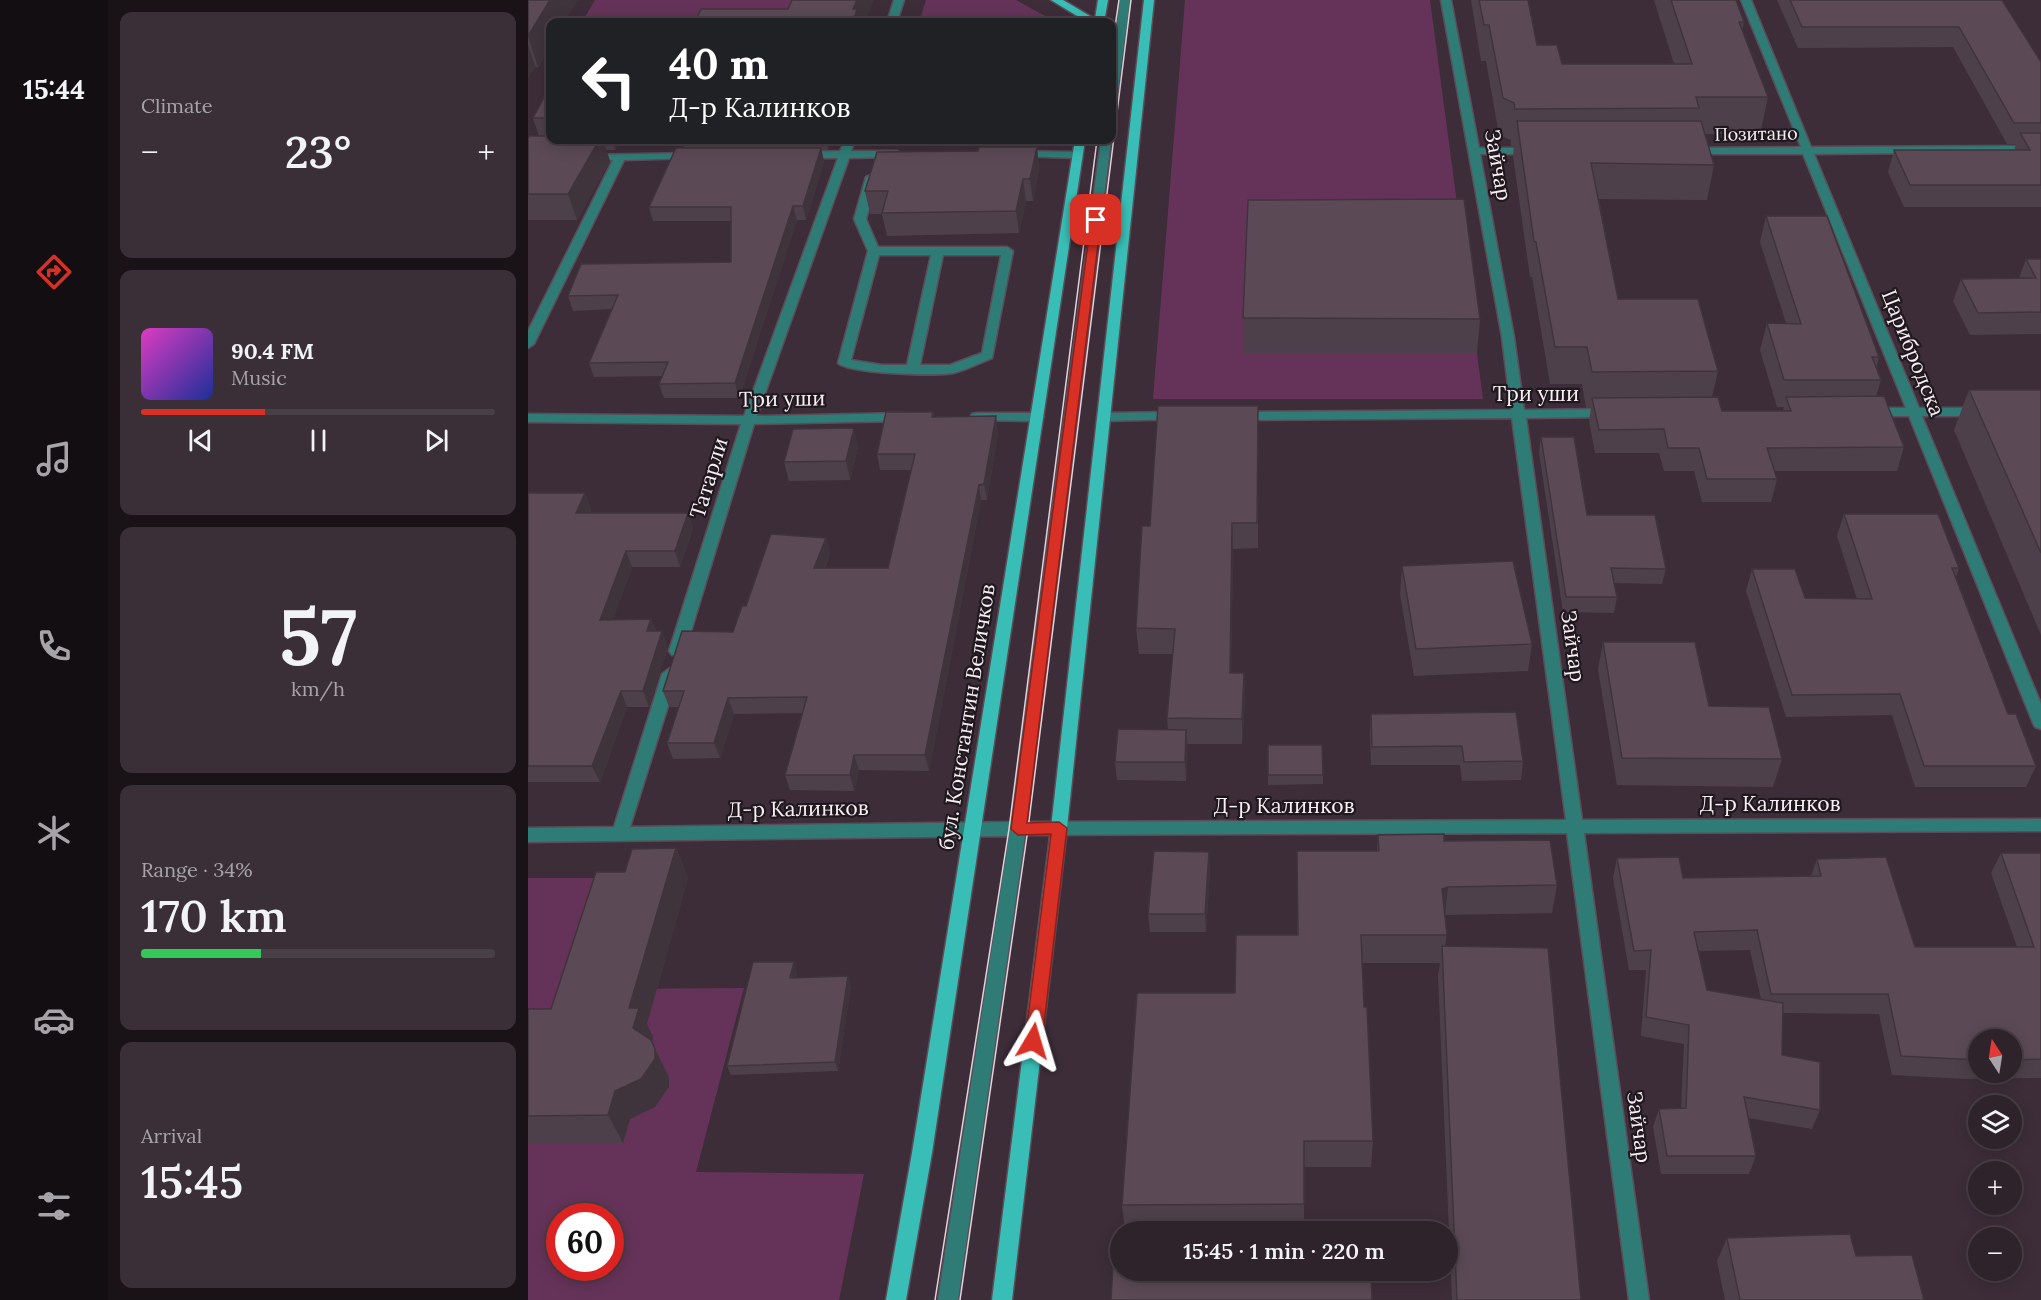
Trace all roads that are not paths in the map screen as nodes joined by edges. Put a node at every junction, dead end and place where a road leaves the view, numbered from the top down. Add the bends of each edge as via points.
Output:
1 (899, 0) edge
2 (1056, 0) edge
3 (1103, 0) edge
4 (1125, 0) edge
5 (1149, 0) edge
6 (1446, 0) edge
7 (1746, 0) edge
8 (892, 18) edge
9 (1086, 18) edge
10 (1100, 18) edge
11 (1116, 67) edge
12 (848, 144) edge
13 (1079, 144) edge
14 (1105, 144) edge
15 (2041, 149) edge
16 (1808, 150) junction
17 (1472, 151) junction
18 (1544, 152) edge
19 (1675, 152) edge
20 (879, 154) junction
21 (914, 154) edge
22 (1007, 154) edge
23 (797, 155) edge
24 (844, 155) junction
25 (1077, 155) junction
26 (703, 156) edge
27 (574, 157) edge
28 (621, 157) junction
29 (874, 251) junction
30 (938, 251) junction
31 (528, 344) edge
32 (913, 369) junction
33 (1856, 412) edge
34 (1914, 412) junction
35 (1995, 412) edge
36 (1517, 413) junction
37 (1622, 413) edge
38 (1185, 416) edge
39 (1221, 416) edge
40 (914, 417) edge
41 (961, 417) edge
42 (1037, 417) junction
43 (1104, 417) junction
44 (528, 418) edge
45 (749, 420) junction
46 (2041, 723) edge
47 (2041, 825) edge
48 (1576, 827) junction
49 (1059, 828) junction
50 (973, 829) junction
51 (1018, 829) junction
52 (620, 834) junction
53 (528, 835) edge
54 (896, 1300) edge
55 (948, 1300) edge
56 (1002, 1300) edge
57 (1639, 1300) edge

1 - 8 street
2 - 9 main road
3 - 10 main road
4 - 11 street
5 - 43 main road
6 - 17 street, Зайчар
7 - 16 street, Царибродска
12 - 24 street, Татарли
13 - 25 main road, бул. Константин Величков
14 - 51 street
15 - 16 street, Позитано
16 - 19 street, Позитано
16 - 34 street, Царибродска
17 - 18 street
17 - 36 street, Зайчар via 1508,337
20 - 21 street
20 - 24 street
20 - 29 street via 860,219
22 - 25 street
23 - 24 street
24 - 45 street, Татарли
25 - 42 main road, бул. Константин Величков
26 - 28 street
27 - 28 street
28 - 31 street
29 - 30 street
29 - 32 street via 844,363
30 - 32 street
30 - 32 street via 1006,251 988,355 952,369
33 - 34 street
34 - 35 street
34 - 46 street, Царибродска
36 - 37 street, Три уши
36 - 39 street, Три уши
36 - 48 street, Зайчар
38 - 43 street
40 - 45 street, Три уши
41 - 42 street
42 - 50 main road, бул. Константин Величков
43 - 49 main road
44 - 45 street, Три уши
45 - 52 street, Татарли
47 - 48 street, Д-р Калинков
48 - 49 street, Д-р Калинков
48 - 57 street, Зайчар
49 - 51 street, Д-р Калинков
49 - 56 main road
50 - 51 street, Д-р Калинков
50 - 52 street, Д-р Калинков
50 - 54 main road, бул. Константин Величков
51 - 55 street
52 - 53 street, Д-р Калинков

